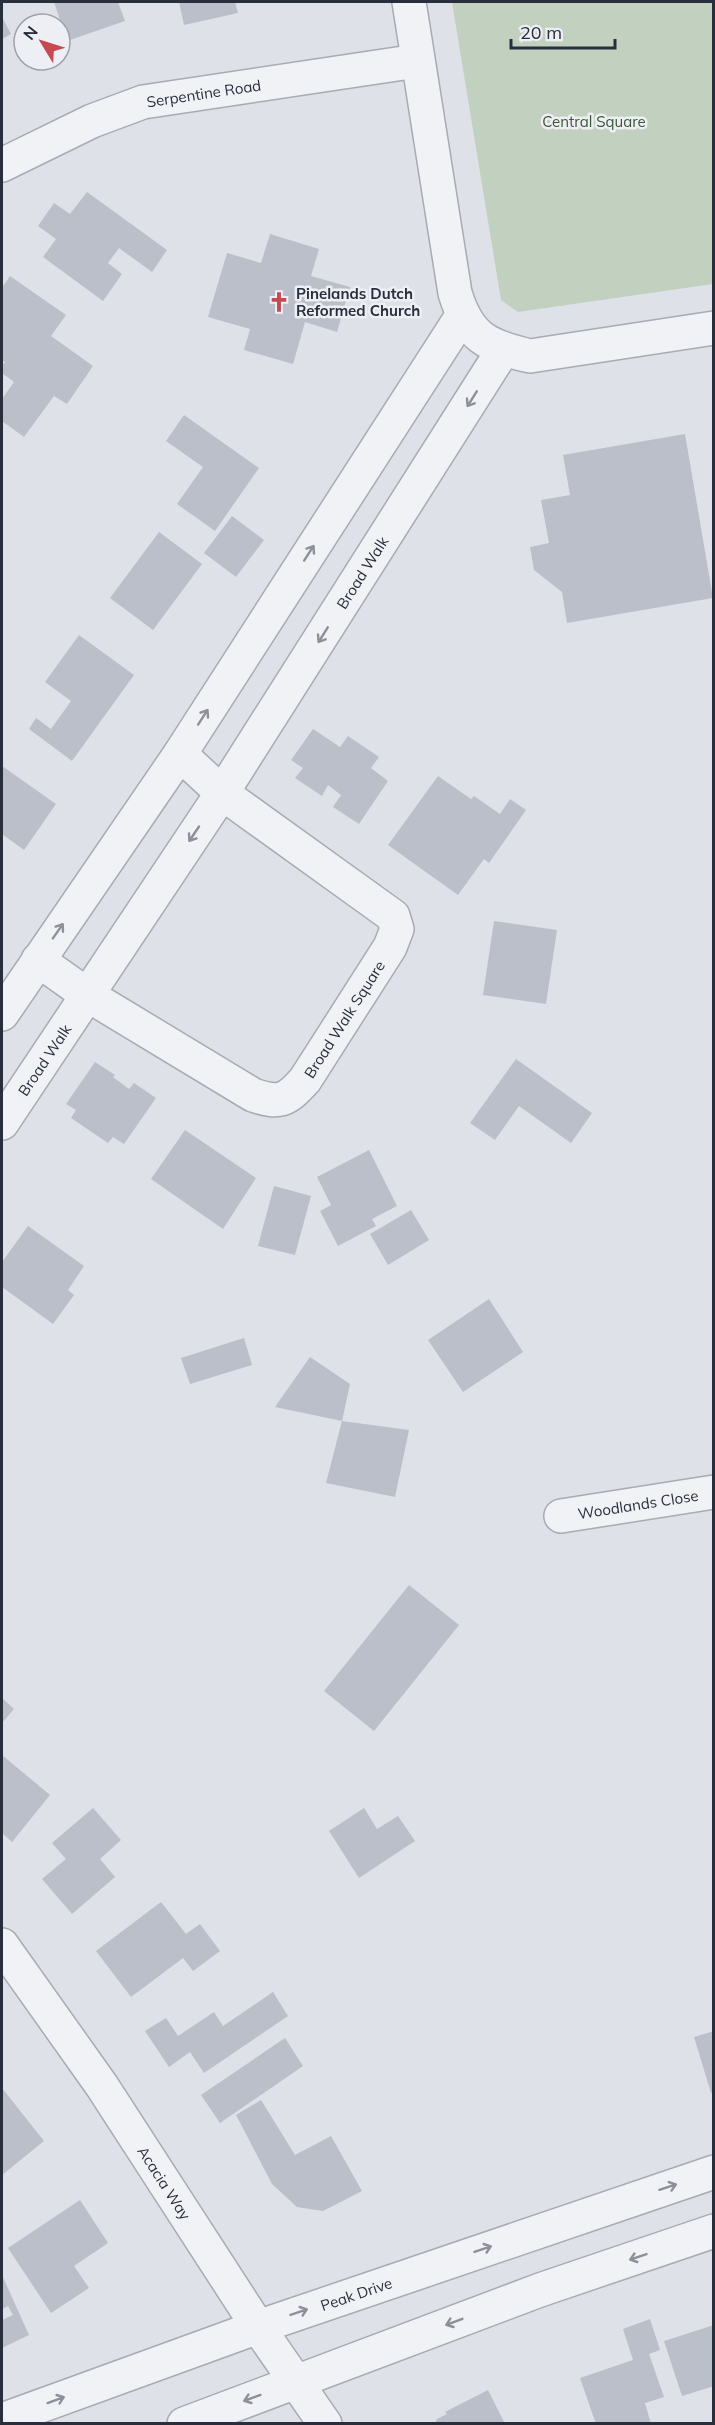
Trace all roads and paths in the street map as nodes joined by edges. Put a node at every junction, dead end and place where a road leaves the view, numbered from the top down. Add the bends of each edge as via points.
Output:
1 (409, 2) edge
2 (417, 61) junction
3 (2, 165) edge
4 (462, 316) junction
5 (714, 328) edge
6 (503, 350) junction
7 (180, 754) junction
8 (222, 793) junction
9 (38, 960) junction
10 (86, 994) junction
11 (2, 1014) edge
12 (2, 1123) edge
13 (714, 1492) edge
14 (561, 1516) dead end
15 (2, 1945) edge
16 (714, 2172) edge
17 (714, 2231) edge
18 (258, 2327) junction
19 (297, 2382) junction
20 (2, 2420) edge
21 (183, 2424) edge
22 (325, 2424) edge

1 - 2 street
2 - 3 street, Serpentine Road via 143,102 92,121
2 - 4 street via 455,294
4 - 6 street via 479,337
7 -> 4 street
5 - 6 street via 530,356
6 -> 8 street, Broad Walk
7 - 8 street
9 -> 7 street
8 -> 10 street, Broad Walk
8 - 10 street, Broad Walk Square via 381,906 393,916 397,929 390,947 306,1080 290,1097 272,1101 253,1095
9 - 10 street
9 - 11 street
10 - 12 street, Broad Walk
13 - 14 street, Woodlands Close
15 - 18 street, Acacia Way via 102,2086
18 -> 16 street, Peak Drive
17 -> 19 street via 540,2289
18 - 19 street, Acacia Way
20 -> 18 street, Peak Drive
19 -> 21 street
19 - 22 street, Acacia Way

